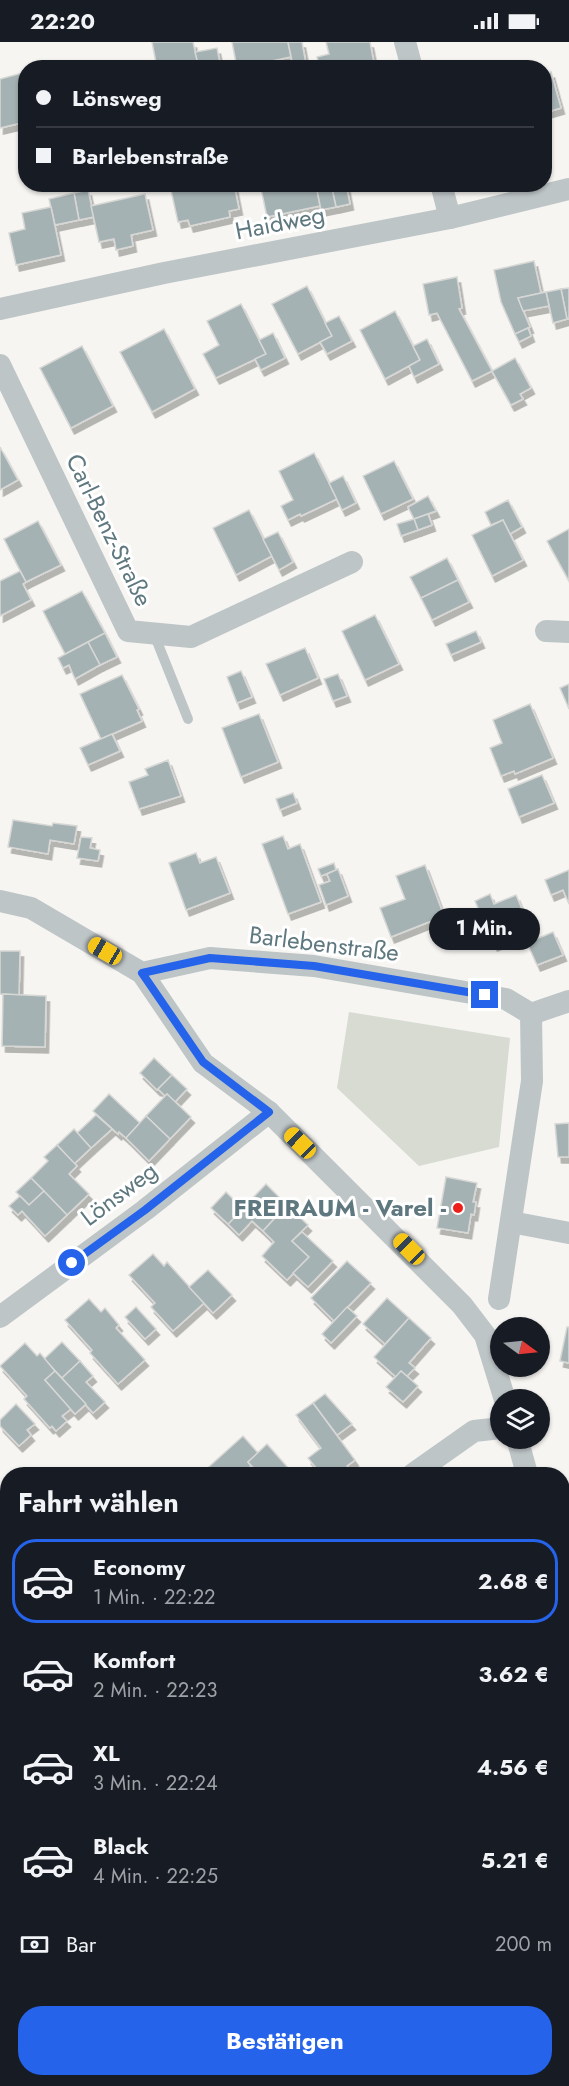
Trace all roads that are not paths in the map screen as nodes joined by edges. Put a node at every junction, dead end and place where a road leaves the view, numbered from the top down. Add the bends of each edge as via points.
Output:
1 (405, 42) edge
2 (410, 60) edge
3 (569, 189) edge
4 (443, 192) edge
5 (450, 218) junction
6 (0, 309) edge
7 (0, 364) edge
8 (352, 562) dead end
9 (546, 632) dead end
10 (569, 632) edge
11 (154, 634) junction
12 (188, 719) dead end
13 (0, 901) edge
14 (142, 973) junction
15 (569, 1001) edge
16 (531, 1014) junction
17 (269, 1112) junction
18 (511, 1221) junction
19 (569, 1233) edge
20 (499, 1299) dead end
21 (0, 1317) edge
22 (502, 1389) edge
23 (490, 1429) edge
24 (520, 1449) edge
25 (422, 1467) edge
26 (525, 1467) edge

1 - 2 street
3 - 5 street, Haidweg
4 - 5 street
5 - 6 street, Haidweg
7 - 11 street, Carl-Benz-Straße via 128,631
8 - 11 street, Carl-Benz-Straße via 191,637
9 - 10 street
11 - 12 lane
13 - 14 street via 31,908
14 - 16 street, Barlebenstraße via 210,958 314,966 506,999
14 - 17 street via 203,1062
15 - 16 street
16 - 18 street via 532,1081
17 - 21 street, Lönsweg
17 - 22 street via 462,1305 485,1335
18 - 19 street
18 - 20 street
23 - 25 street via 474,1431
24 - 26 street

